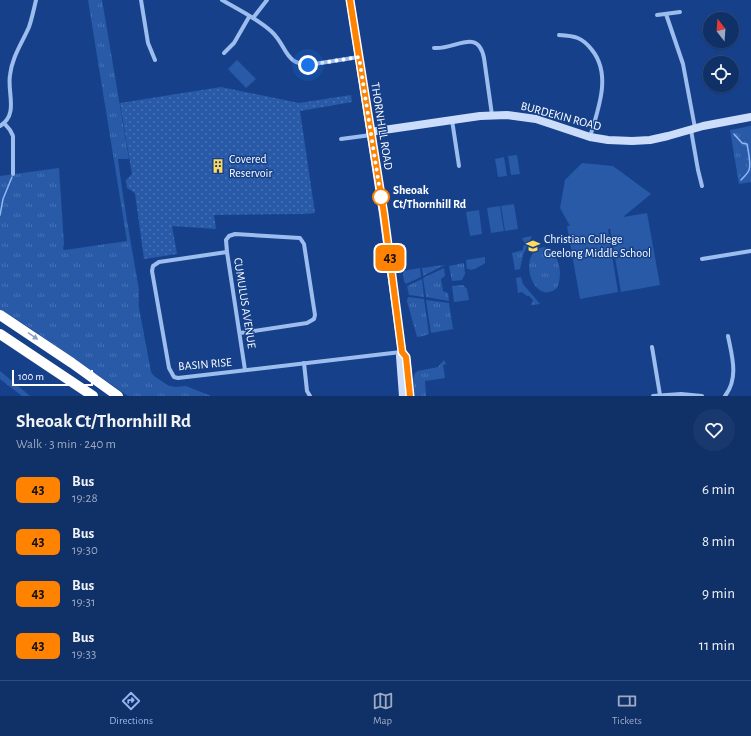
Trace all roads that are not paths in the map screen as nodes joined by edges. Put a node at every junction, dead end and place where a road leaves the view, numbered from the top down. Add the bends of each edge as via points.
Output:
1 (36, 0) edge
2 (141, 0) edge
3 (222, 0) edge
4 (267, 0) edge
5 (350, 0) edge
6 (680, 12) dead end
7 (666, 14) junction
8 (657, 15) dead end
9 (251, 18) junction
10 (560, 35) dead end
11 (434, 48) dead end
12 (224, 53) dead end
13 (359, 57) junction
14 (155, 60) dead end
15 (492, 115) junction
16 (749, 118) edge
17 (452, 120) junction
18 (2, 125) edge
19 (693, 129) junction
20 (370, 134) junction
21 (590, 137) junction
22 (341, 139) dead end
23 (459, 166) dead end
24 (12, 174) dead end
25 (702, 186) dead end
26 (751, 251) edge
27 (227, 252) junction
28 (702, 259) dead end
29 (0, 315) edge
30 (240, 333) junction
31 (0, 334) edge
32 (728, 336) dead end
33 (652, 347) dead end
34 (402, 352) junction
35 (304, 363) junction
36 (245, 370) junction
37 (660, 395) edge
38 (93, 396) edge
39 (118, 396) edge
40 (310, 396) edge
41 (404, 396) edge
42 (410, 396) edge
43 (653, 396) edge
44 (702, 396) edge
45 (725, 396) edge

1 - 18 street via 31,22 11,67 10,116
2 - 14 street via 148,43
3 - 9 street
4 - 9 street
5 - 13 street, THORNHILL ROAD
6 - 7 street
7 - 8 street
7 - 19 street via 683,64
9 - 12 street
9 - 13 street via 273,33 286,54 298,62 308,65
10 - 21 street via 581,38 593,50 600,63 601,96
11 - 15 street via 473,41 478,43 483,51
13 - 20 street, THORNHILL ROAD
15 - 17 street, BURDEKIN ROAD
15 - 21 street, BURDEKIN ROAD via 536,119
16 - 19 street, BURDEKIN ROAD
17 - 20 street, BURDEKIN ROAD
17 - 23 street
18 - 24 street via 10,130 13,136
19 - 21 street, BURDEKIN ROAD via 650,140 620,141
19 - 25 street
20 - 22 street
20 - 34 street, THORNHILL ROAD via 384,214
26 - 28 street
27 - 30 street, CUMULUS AVENUE
27 - 30 street, CUMULUS AVENUE via 226,240 235,234 300,238 304,244 314,319 307,323
27 - 36 street, BASIN RISE via 159,262 153,266 152,271 172,374 178,378
29 -> 39 highway
30 - 36 street, CUMULUS AVENUE
31 - 38 highway
32 - 45 street via 734,372 732,384
33 - 37 street
34 - 35 street, BASIN RISE
34 - 41 street, THORNHILL ROAD via 400,356
34 - 42 street, THORNHILL ROAD via 406,357
35 - 36 street, BASIN RISE
35 - 40 street via 307,391
37 - 43 street
37 - 44 street

